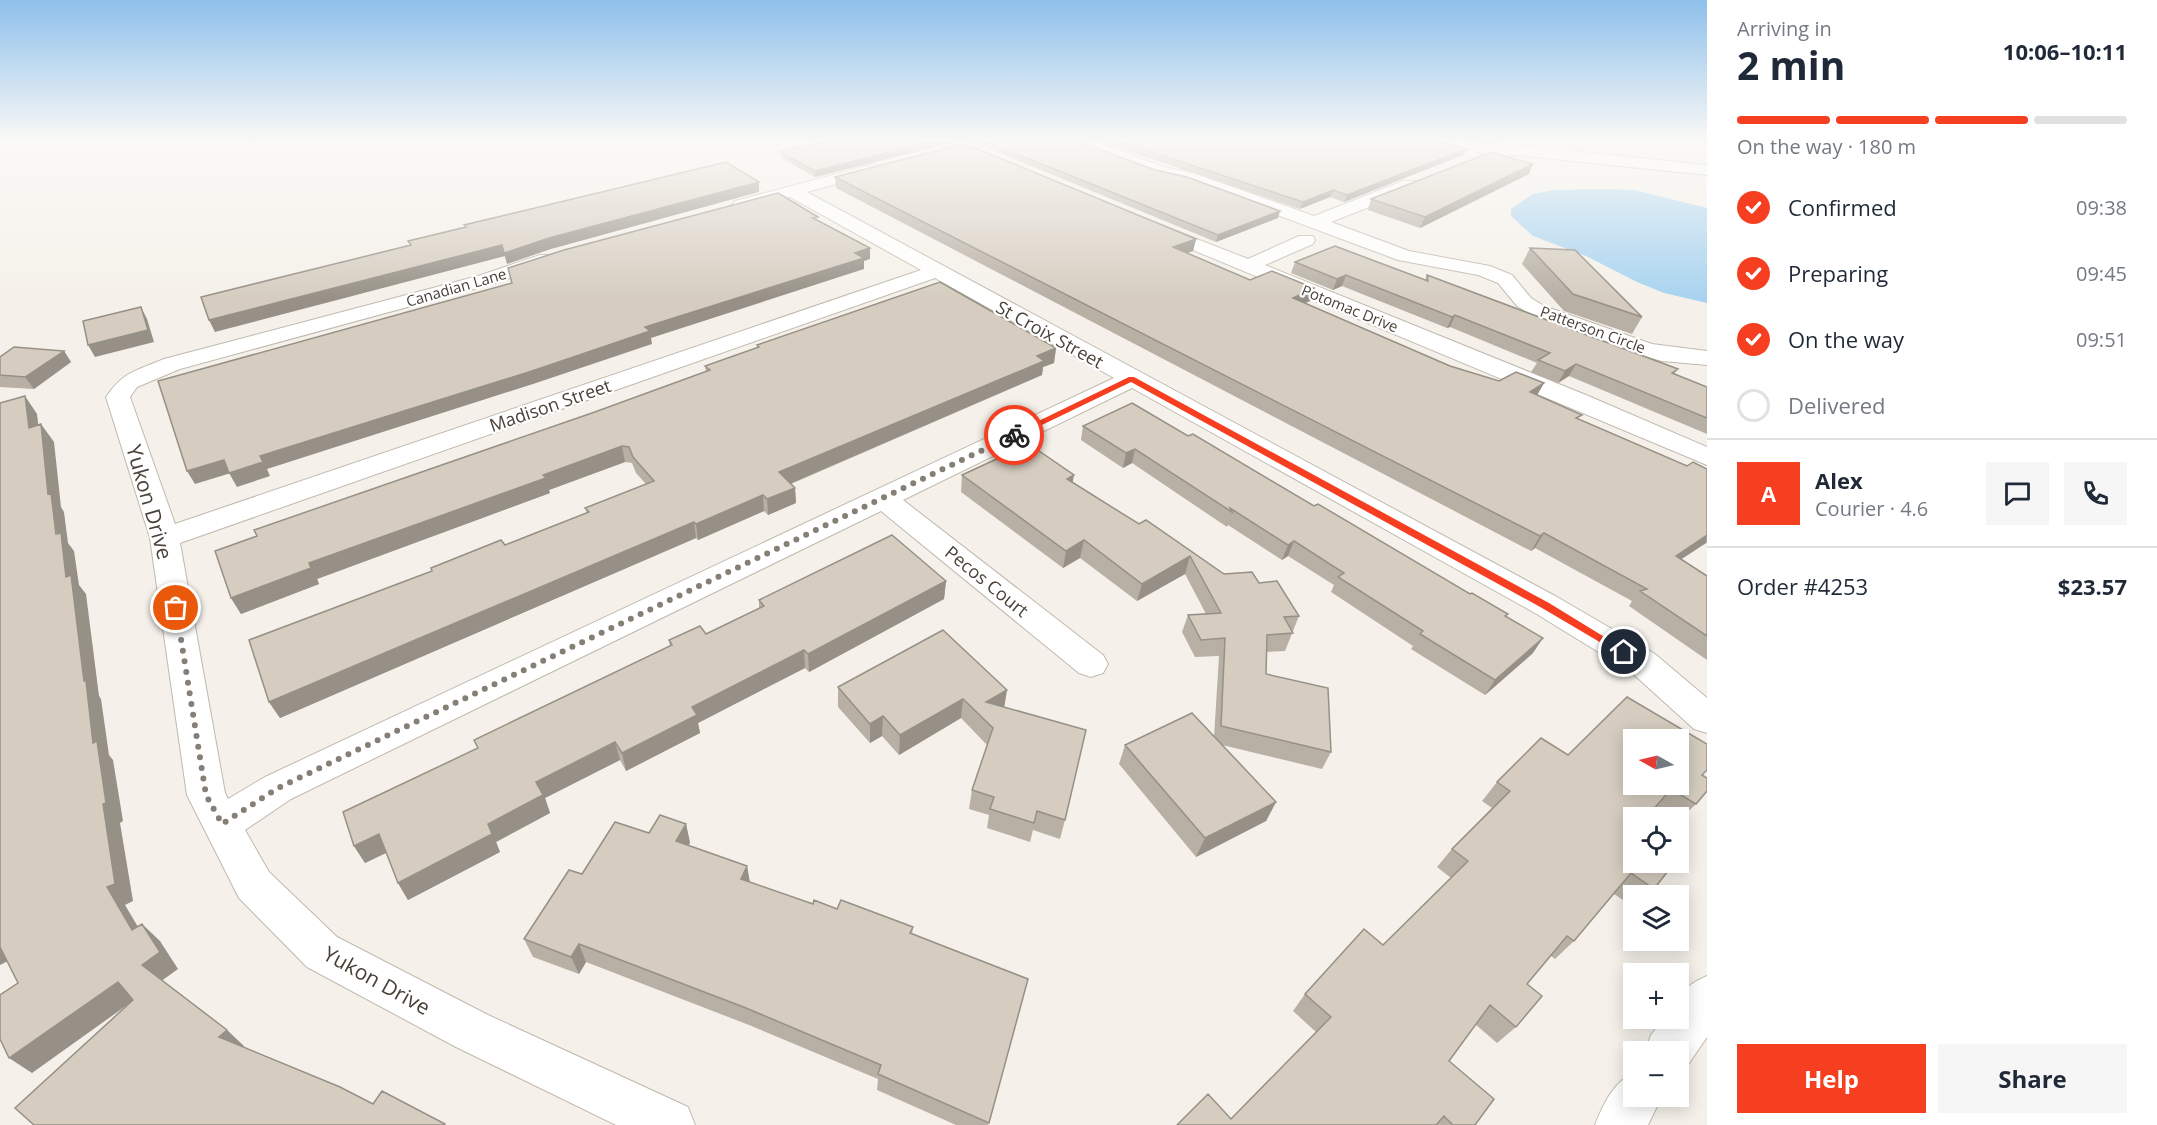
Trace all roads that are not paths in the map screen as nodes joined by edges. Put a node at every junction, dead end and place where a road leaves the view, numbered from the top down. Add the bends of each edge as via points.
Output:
1 (779, 194) edge
2 (798, 194) edge
3 (1239, 194) edge
4 (1385, 194) edge
5 (725, 209) edge
6 (1137, 220) edge
7 (1316, 222) junction
8 (1306, 240) dead end
9 (570, 252) edge
10 (1247, 266) junction
11 (936, 271) junction
12 (1707, 358) edge
13 (1131, 379) junction
14 (129, 382) joint
15 (1707, 457) edge
16 (883, 498) junction
17 (165, 538) junction
18 (1091, 664) dead end
19 (1707, 719) edge
20 (222, 824) junction
21 (1707, 999) edge
22 (1676, 1041) edge
23 (1631, 1107) edge
24 (670, 1125) edge
25 (1620, 1125) edge

1 - 5 street
2 - 11 street, St Croix Street
3 - 7 street, Patterson Circle
4 - 7 street
6 - 10 street, Potomac Drive
7 - 12 street, Patterson Circle via 1405,256 1483,270 1505,279 1524,302 1537,310 1644,349
8 - 10 street
9 - 14 street, Canadian Lane via 485,280 172,364
10 - 15 street, Potomac Drive
11 - 13 street, St Croix Street
11 - 17 street, Madison Street
13 - 16 street
13 - 19 street, St Croix Street via 1546,605 1643,663
14 - 17 street, Yukon Drive via 118,398
16 - 18 street, Pecos Court
16 - 20 street via 278,788
17 - 20 street, Yukon Drive via 206,795
20 - 24 street, Yukon Drive via 254,885 322,952 472,1031
21 - 22 street
23 - 25 street

